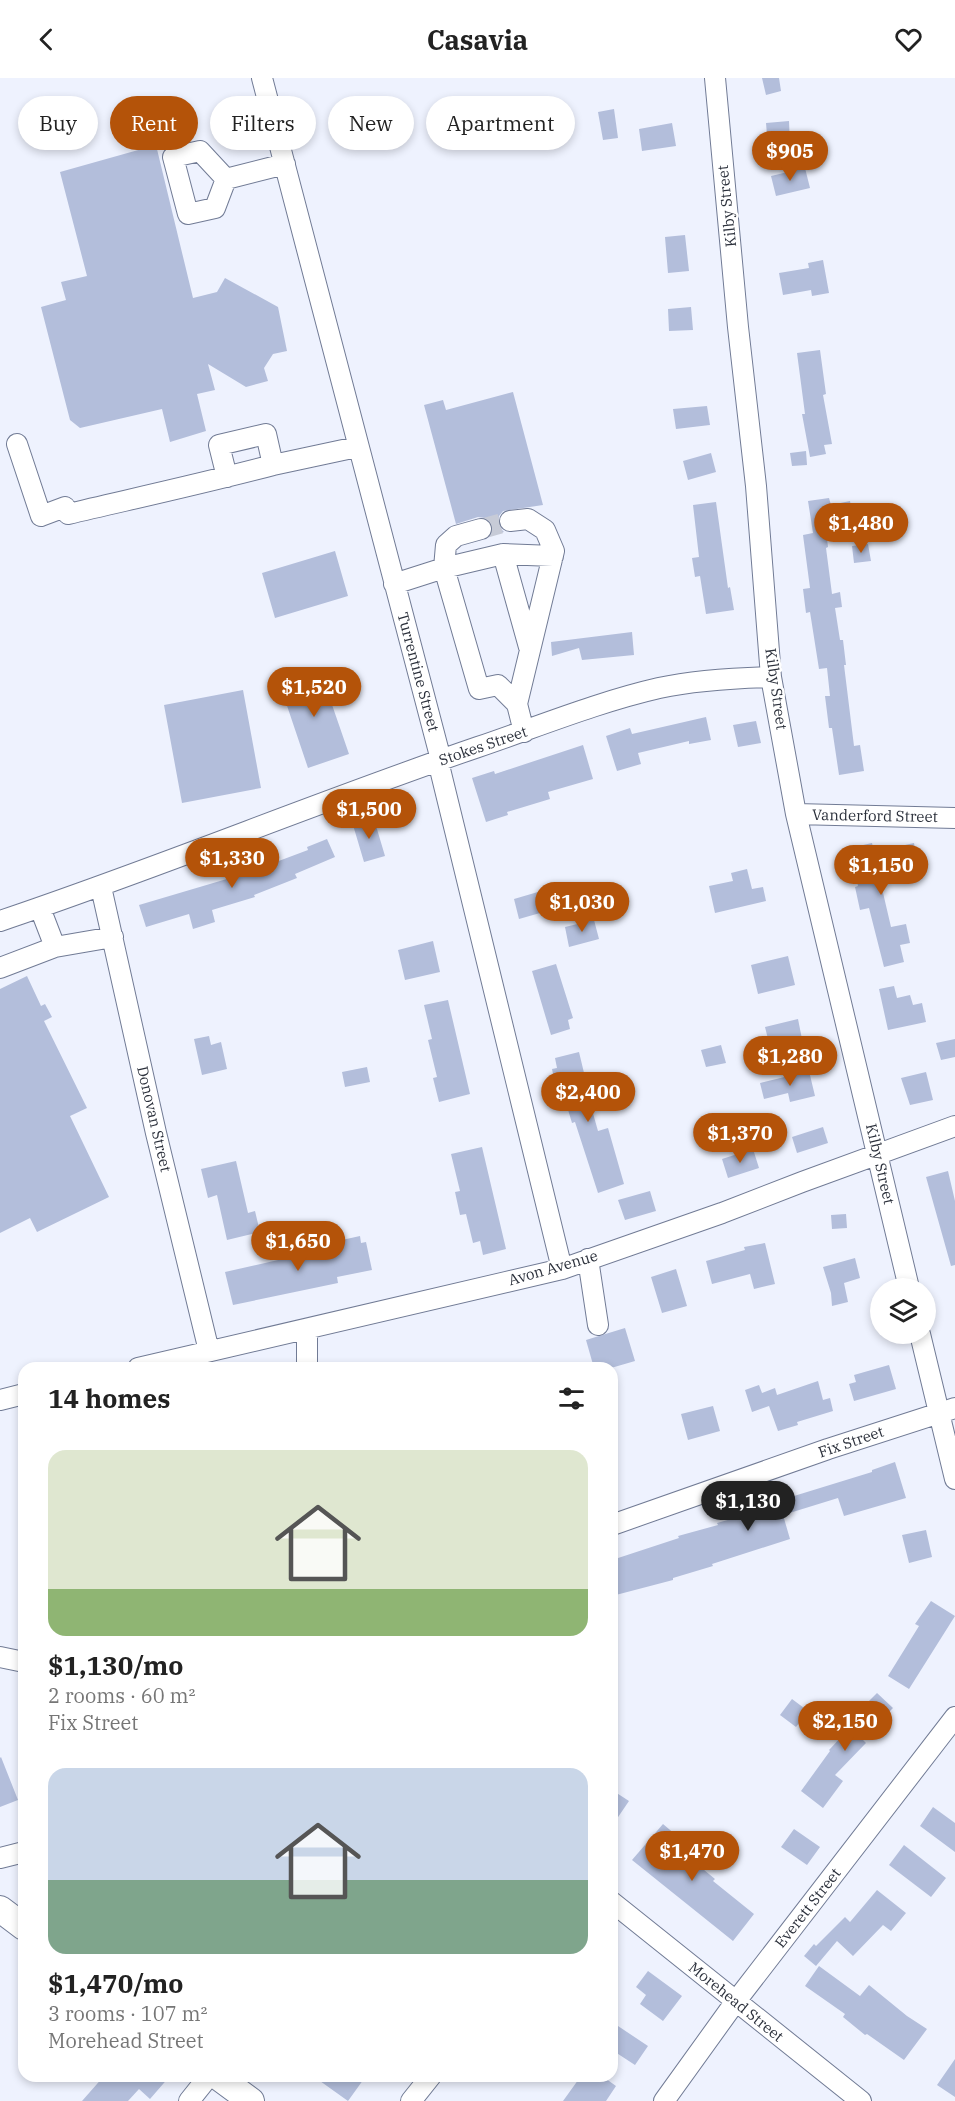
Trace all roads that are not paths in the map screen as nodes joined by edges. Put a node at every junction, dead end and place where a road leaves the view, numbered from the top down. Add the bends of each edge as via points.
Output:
1 (262, 78) edge
2 (715, 78) edge
3 (285, 164) junction
4 (226, 179) dead end
5 (17, 444) dead end
6 (357, 447) junction
7 (273, 465) junction
8 (227, 477) junction
9 (510, 521) tunnel mouth
10 (481, 529) tunnel mouth
11 (503, 554) junction
12 (553, 556) junction
13 (444, 568) junction
14 (394, 584) junction
15 (530, 649) junction
16 (771, 677) junction
17 (517, 704) junction
18 (524, 732) junction
19 (438, 761) junction
20 (796, 814) junction
21 (955, 818) edge
22 (101, 887) junction
23 (39, 908) junction
24 (0, 921) edge
25 (113, 937) junction
26 (55, 947) junction
27 (0, 968) edge
28 (955, 1126) edge
29 (877, 1154) junction
30 (588, 1259) junction
31 (562, 1269) junction
32 (907, 1278) edge
33 (598, 1325) dead end
34 (307, 1329) junction
35 (924, 1344) edge
36 (209, 1351) junction
37 (179, 1362) edge
38 (307, 1362) edge
39 (18, 1396) edge
40 (0, 1400) edge
41 (947, 1410) edge
42 (955, 1479) edge
43 (618, 1523) edge
44 (0, 1657) edge
45 (18, 1661) edge
46 (955, 1717) edge
47 (18, 1854) edge
48 (0, 1858) edge
49 (618, 1907) edge
50 (0, 1909) edge
51 (18, 1922) edge
52 (736, 2001) junction
53 (204, 2082) edge
54 (225, 2082) edge
55 (426, 2082) edge
56 (189, 2101) edge
57 (251, 2101) edge
58 (411, 2101) edge
59 (664, 2101) edge
60 (861, 2101) edge

1 - 3 street, Turrentine Street
2 - 16 street, Kilby Street
3 - 4 street
3 - 6 street, Turrentine Street
5 - 8 street via 41,516 65,507 68,514
6 - 7 street
6 - 14 street, Turrentine Street
7 - 8 street
7 - 8 street via 266,434 219,445
9 - 12 street via 528,519 545,530
10 - 13 street via 456,536 446,545
11 - 12 street
11 - 13 street
11 - 15 street
12 - 15 street
13 - 14 street
13 - 17 street via 479,689 498,686
14 - 19 street, Turrentine Street via 440,756
15 - 17 street
16 - 18 street, Stokes Street via 720,679 656,689
16 - 20 street, Kilby Street
17 - 18 street
18 - 19 street, Stokes Street
19 - 22 street, Stokes Street
19 - 31 street, Turrentine Street
20 - 21 street, Vanderford Street
20 - 29 street, Kilby Street
22 - 23 street, Stokes Street
22 - 25 street, Donovan Street
23 - 24 street, Stokes Street
23 - 26 street
25 - 26 street
25 - 36 street, Donovan Street
26 - 27 street
28 - 29 street, Avon Avenue
29 - 30 street, Avon Avenue
29 - 32 street, Kilby Street
30 - 31 street, Avon Avenue
30 - 33 street
31 - 34 street, Avon Avenue
34 - 36 street, Avon Avenue
34 - 38 street
35 - 41 street
36 - 37 street, Avon Avenue
39 - 40 street
41 - 42 street
41 - 43 street, Fix Street
44 - 45 street
46 - 52 street, Everett Street
47 - 48 street
49 - 52 street, Morehead Street
50 - 51 main road
52 - 59 street, Everett Street
52 - 60 street, Morehead Street
53 - 56 street
54 - 57 main road
55 - 58 street

